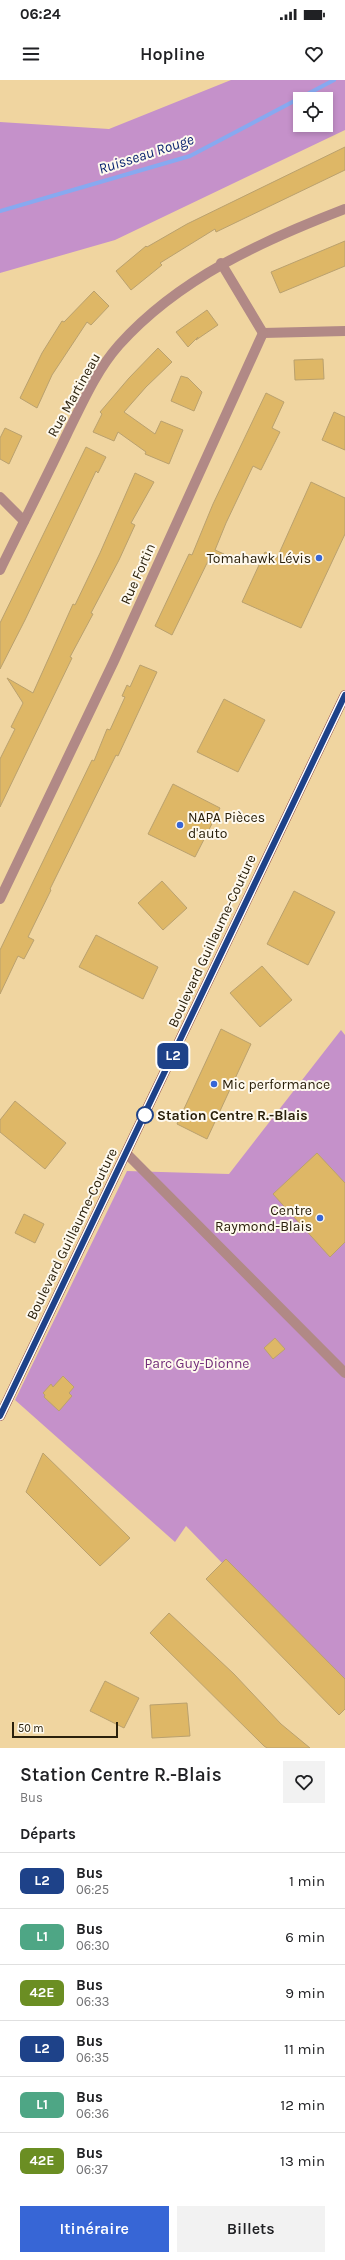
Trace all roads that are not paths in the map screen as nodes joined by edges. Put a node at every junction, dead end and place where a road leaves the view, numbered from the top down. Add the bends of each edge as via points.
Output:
1 (345, 210) edge
2 (221, 263) junction
3 (345, 331) edge
4 (263, 333) junction
5 (0, 497) edge
6 (24, 521) junction
7 (0, 570) edge
8 (345, 695) edge
9 (0, 898) edge
10 (126, 1154) junction
11 (345, 1373) edge
12 (0, 1416) edge

1 - 2 street, Rue Martineau via 297,227
2 - 4 street
2 - 6 street, Rue Martineau via 161,304 118,346 91,386
3 - 4 street
4 - 9 street, Rue Fortin via 114,661
5 - 6 street
6 - 7 street, Rue Martineau
8 - 10 main road, Boulevard Guillaume-Couture
10 - 11 street
10 - 12 main road, Boulevard Guillaume-Couture

